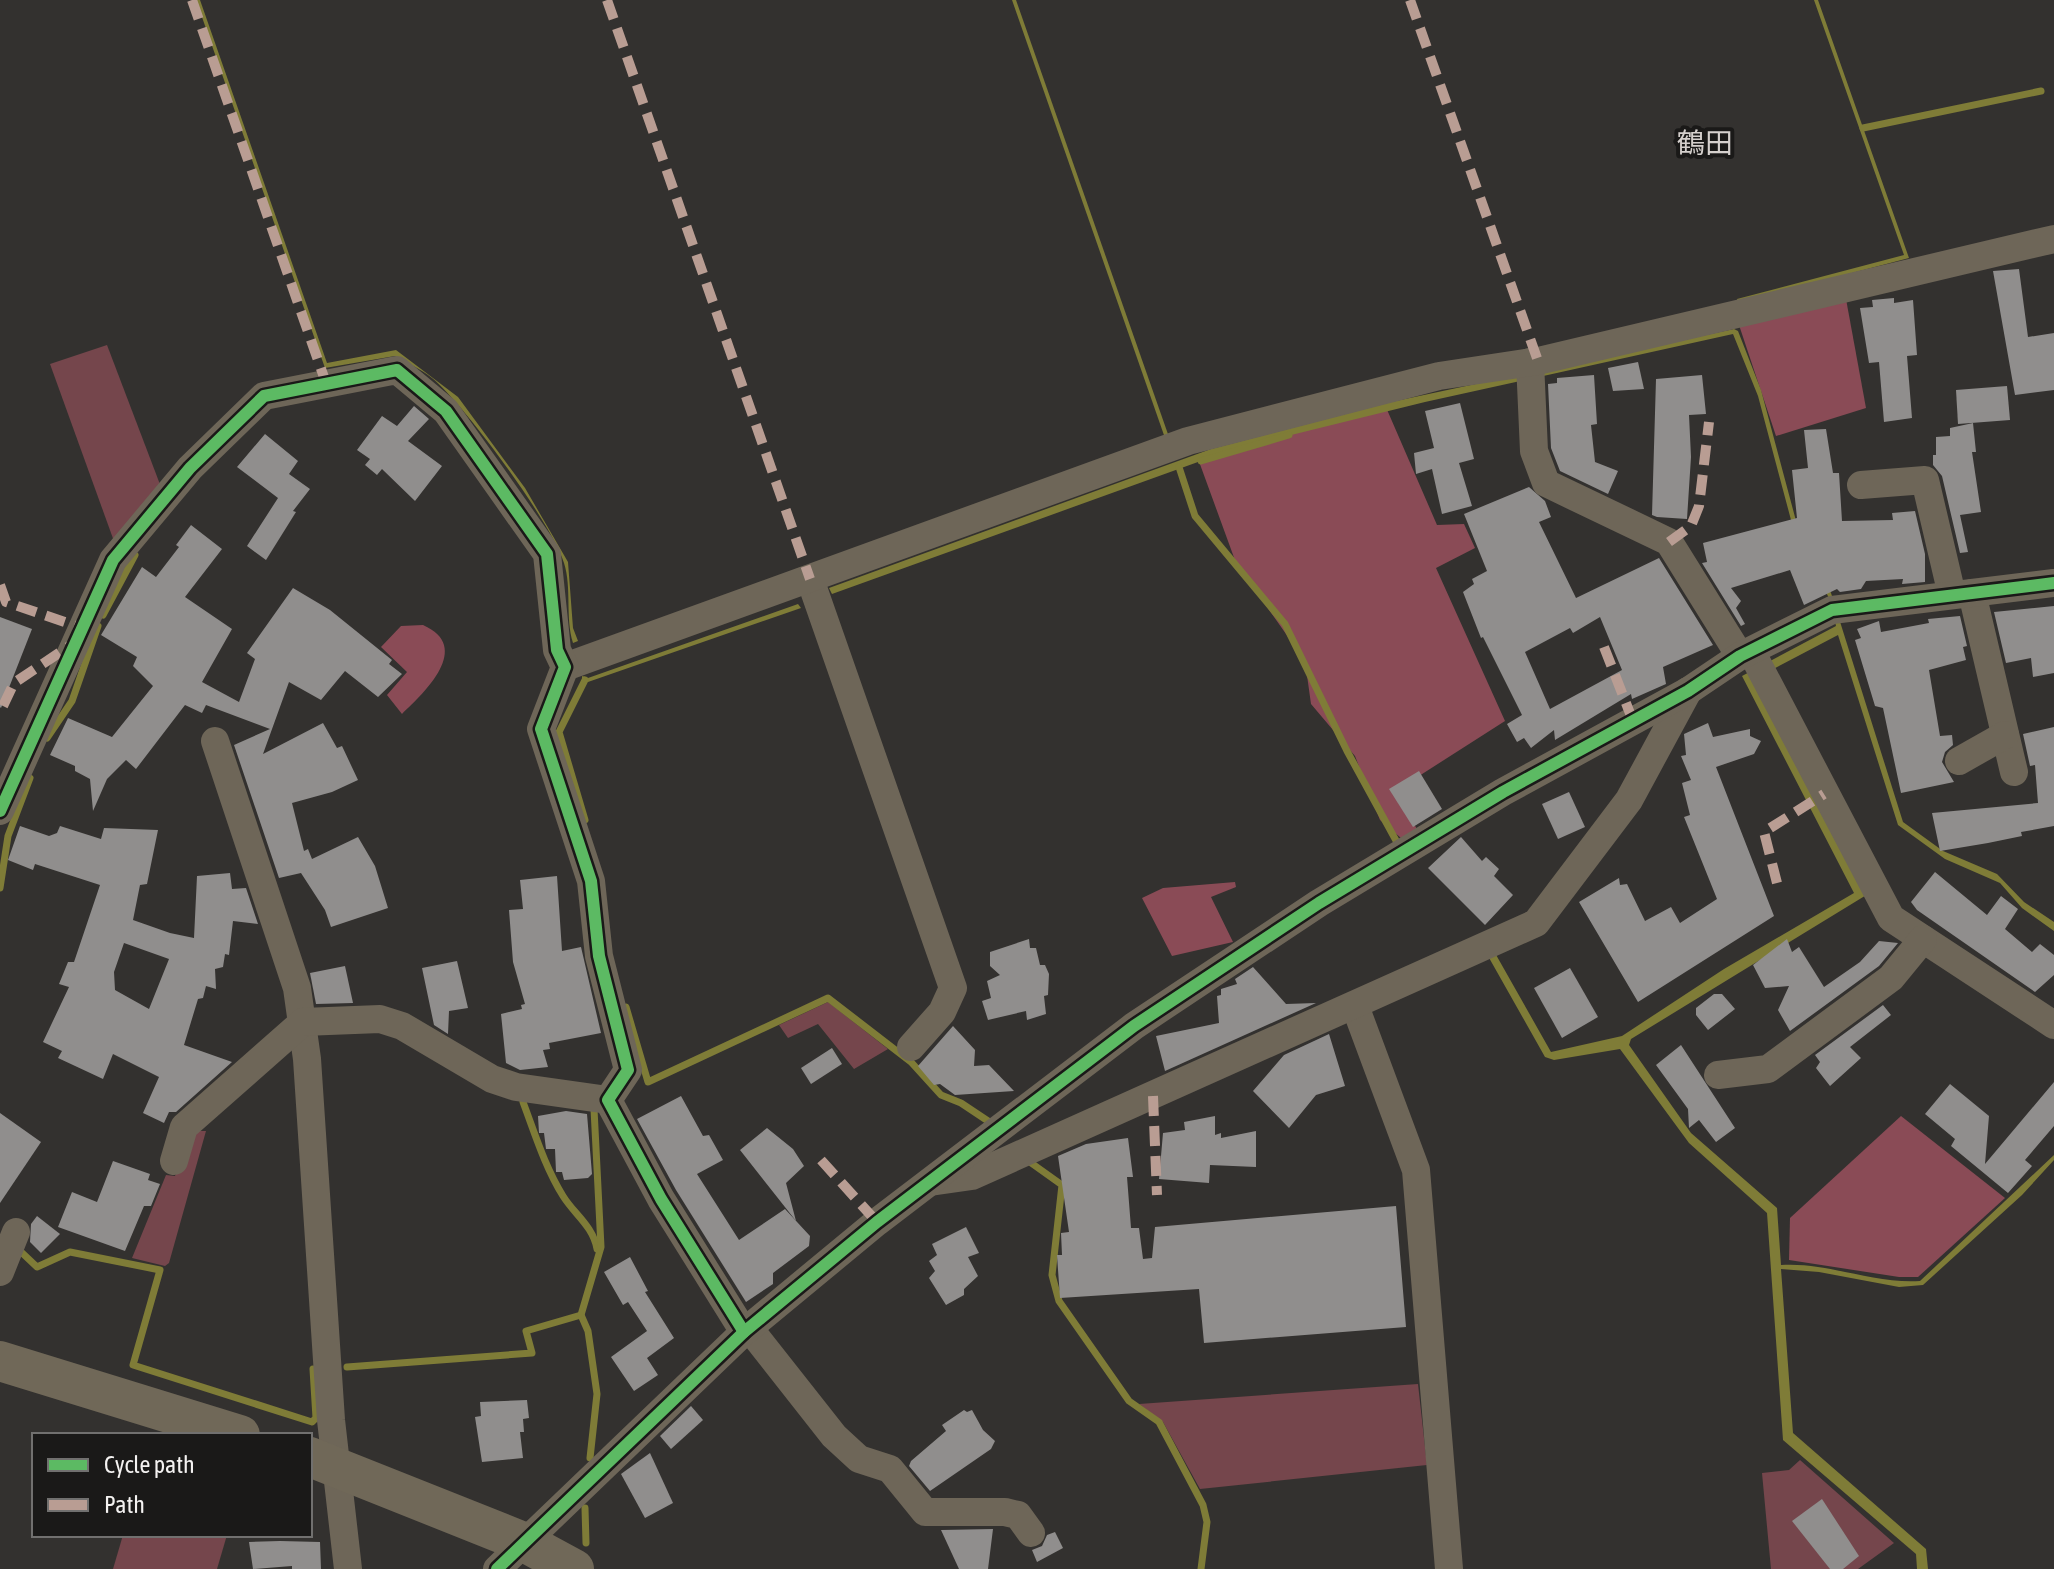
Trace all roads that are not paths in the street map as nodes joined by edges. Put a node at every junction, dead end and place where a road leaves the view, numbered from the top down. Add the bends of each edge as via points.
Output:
1 (2054, 239) edge
2 (1530, 362) junction
3 (1861, 485) dead end
4 (810, 579) junction
5 (2054, 583) edge
6 (1962, 594) junction
7 (1746, 654) junction
8 (565, 667) junction
9 (1688, 691) junction
10 (2005, 735) junction
11 (215, 741) dead end
12 (1959, 761) dead end
13 (2014, 772) dead end
14 (0, 811) edge
15 (1923, 939) junction
16 (1355, 1006) junction
17 (303, 1022) junction
18 (2054, 1025) edge
19 (911, 1047) dead end
20 (1718, 1075) dead end
21 (608, 1100) junction
22 (174, 1161) dead end
23 (929, 1182) junction
24 (16, 1232) dead end
25 (0, 1272) edge
26 (747, 1330) junction
27 (0, 1361) edge
28 (234, 1433) edge
29 (324, 1461) edge
30 (1031, 1533) dead end
31 (512, 1556) edge
32 (348, 1569) edge
33 (574, 1569) edge
34 (1449, 1569) edge

1 - 2 street
2 - 4 street via 1439,376 1188,441
2 - 7 street via 1534,451 1546,483 1669,542
3 - 6 street via 1925,480
4 - 8 street
4 - 19 street via 953,988 942,1012
5 - 6 street
6 - 7 street via 1832,610
6 - 10 street
7 - 9 street
7 - 15 street via 1891,918
8 - 14 street via 557,650 547,554 446,411 397,370 264,396 190,468 113,560
8 - 21 street via 541,729 591,881 599,956 628,1070
9 - 16 street via 1629,800 1536,923
9 - 23 street via 1503,792 1319,903 1134,1026
10 - 12 street
10 - 13 street
11 - 17 street via 297,988
15 - 18 street
15 - 20 street via 1891,978 1768,1069
16 - 23 street via 972,1176
16 - 34 street via 1416,1170
17 - 21 street via 380,1019 402,1026 492,1079
17 - 22 street via 184,1127
17 - 29 street via 331,1420
21 - 26 street via 661,1199
23 - 26 street
24 - 25 street
26 - 30 street via 834,1436 859,1459 890,1469 925,1512 1005,1512 1018,1515
26 - 31 street
27 - 28 street
29 - 31 street
29 - 32 street
31 - 33 street

